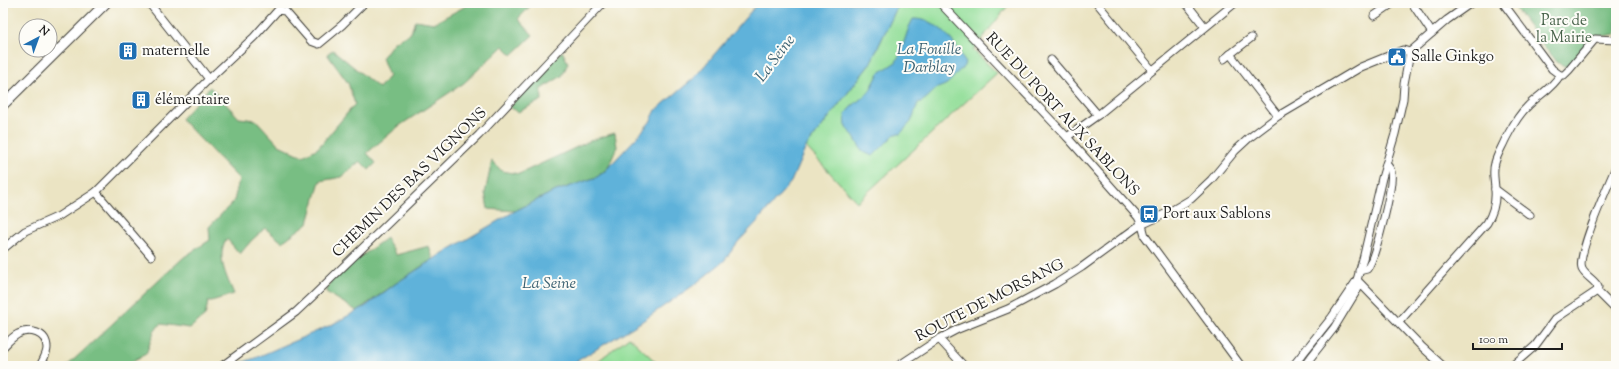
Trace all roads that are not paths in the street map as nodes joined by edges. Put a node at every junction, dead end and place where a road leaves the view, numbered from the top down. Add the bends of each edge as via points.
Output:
1 (106, 3) edge
2 (149, 3) edge
3 (364, 3) edge
4 (603, 3) edge
5 (940, 3) edge
6 (1097, 3) edge
7 (1186, 3) edge
8 (1235, 3) edge
9 (1393, 3) edge
10 (1412, 3) edge
11 (1471, 3) edge
12 (1503, 3) edge
13 (1374, 16) dead end
14 (1205, 27) junction
15 (1432, 33) junction
16 (1251, 38) dead end
17 (1616, 40) edge
18 (1410, 52) junction
19 (1230, 54) junction
20 (1224, 59) dead end
21 (1051, 60) dead end
22 (1152, 70) junction
23 (1560, 75) junction
24 (209, 79) junction
25 (3, 105) edge
26 (1098, 115) junction
27 (1278, 116) junction
28 (1067, 137) junction
29 (1616, 167) edge
30 (1495, 189) junction
31 (96, 192) junction
32 (1530, 215) dead end
33 (1142, 225) junction
34 (3, 249) edge
35 (151, 256) dead end
36 (1356, 280) junction
37 (1597, 291) junction
38 (1616, 310) edge
39 (1399, 322) junction
40 (939, 339) junction
41 (3, 347) edge
42 (40, 366) edge
43 (222, 366) edge
44 (898, 366) edge
45 (964, 366) edge
46 (1241, 366) edge
47 (1293, 366) edge
48 (1304, 366) edge
49 (1443, 366) edge
50 (1512, 366) edge

1 - 25 main road
2 - 24 street
3 - 24 street via 319,44 311,41 285,10 278,10 250,41
4 - 43 street, CHEMIN DES BAS VIGNONS via 479,135 313,296 296,312
5 - 28 street, RUE DU PORT AUX SABLONS
6 - 22 street
7 - 14 street
8 - 14 street
9 - 13 street
10 - 15 street
11 - 15 street
12 - 23 street via 1552,69
14 - 22 street
15 - 18 street
16 - 19 street
17 - 23 street via 1595,39 1569,70
18 - 27 street, ROUTE DE MORSANG via 1403,50 1361,66
18 - 36 street via 1395,134
19 - 20 street
19 - 27 street
21 - 26 street
22 - 26 street
23 - 30 street via 1556,82 1526,107 1516,120 1495,163
24 - 31 street
26 - 28 street
27 - 33 street, ROUTE DE MORSANG via 1235,151 1191,199
28 - 33 street, RUE DU PORT AUX SABLONS via 1138,216
29 - 37 street via 1595,216 1581,263 1582,271 1596,283
30 - 32 street
30 - 39 street via 1495,204 1487,223
31 - 34 street via 59,216 25,231
31 - 35 street
33 - 40 street, ROUTE DE MORSANG via 1055,284 1008,309
33 - 46 street, RUE DU PORT AUX SABLONS via 1145,236
36 - 39 street
36 - 47 street via 1332,317
36 - 48 street via 1359,287 1338,322
37 - 38 street
37 - 50 street via 1555,319 1535,346
39 - 49 street
40 - 44 street, ROUTE DE MORSANG
40 - 45 street
41 - 42 street via 17,334 34,331 45,341 47,348

